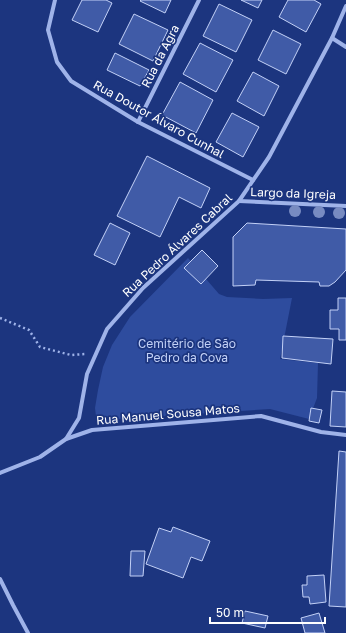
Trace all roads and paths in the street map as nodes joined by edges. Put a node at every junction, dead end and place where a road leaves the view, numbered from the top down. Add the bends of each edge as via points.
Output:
1 (55, 0) edge
2 (199, 0) edge
3 (346, 6) edge
4 (332, 38) junction
5 (346, 47) edge
6 (138, 122) junction
7 (253, 180) junction
8 (239, 201) junction
9 (346, 206) edge
10 (0, 318) edge
11 (96, 354) junction
12 (346, 435) edge
13 (66, 439) junction
14 (0, 473) edge
15 (0, 579) edge
16 (28, 633) edge

1 - 6 street, Rua Doutor Álvaro Cunhal via 48,30 57,62 70,81
2 - 6 street, Rua da Agra
3 - 4 street, Rua Pedro Álvares Cabral
4 - 5 street
4 - 7 street, Rua Pedro Álvares Cabral via 269,157
6 - 7 street, Rua Doutor Álvaro Cunhal
7 - 8 street, Rua Pedro Álvares Cabral
8 - 9 street, Largo da Igreja
8 - 11 street, Rua Pedro Álvares Cabral via 143,288 107,329
10 - 11 path via 28,330 40,347 71,355
11 - 13 street, Rua Pedro Álvares Cabral via 87,374 79,418
12 - 13 street, Rua Manuel Sousa Matos via 321,432 261,416 92,430
13 - 14 street, Rua Manuel Sousa Matos via 40,457
15 - 16 street

